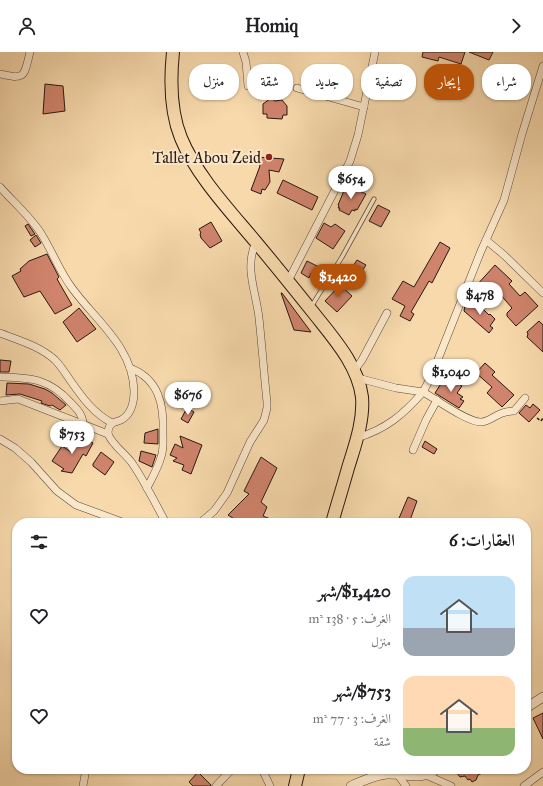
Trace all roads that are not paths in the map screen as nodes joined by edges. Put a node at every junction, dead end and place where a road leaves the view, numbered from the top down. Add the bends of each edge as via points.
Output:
1 (30, 52) edge
2 (173, 52) edge
3 (243, 52) edge
4 (375, 52) edge
5 (543, 66) edge
6 (0, 74) edge
7 (247, 74) edge
8 (297, 88) dead end
9 (364, 107) junction
10 (0, 187) edge
11 (374, 199) dead end
12 (486, 240) junction
13 (256, 242) junction
14 (288, 281) junction
15 (543, 293) edge
16 (310, 309) junction
17 (387, 313) dead end
18 (0, 333) edge
19 (130, 368) junction
20 (356, 375) junction
21 (0, 377) edge
22 (423, 392) junction
23 (525, 398) dead end
24 (437, 400) junction
25 (0, 401) edge
26 (112, 423) junction
27 (83, 424) junction
28 (108, 434) junction
29 (357, 438) junction
30 (0, 439) edge
31 (413, 450) dead end
32 (147, 488) junction
33 (111, 518) edge
34 (163, 518) edge
35 (206, 518) edge
36 (333, 518) edge
37 (543, 697) edge
38 (531, 705) edge
39 (543, 772) edge
40 (85, 774) edge
41 (227, 774) edge
42 (264, 774) edge
43 (298, 774) edge
44 (390, 774) edge
45 (399, 774) edge
46 (402, 774) edge
47 (426, 775) joint
48 (83, 786) edge
49 (216, 786) edge
50 (270, 786) edge
51 (295, 786) edge
52 (351, 786) edge
53 (406, 786) edge
54 (451, 786) edge
55 (524, 786) edge

1 - 6 street via 22,76
2 - 13 highway via 171,89 181,138 196,166
3 - 7 street
4 - 9 street
5 - 12 street via 504,200
8 - 9 street
9 - 14 street via 350,162
10 - 19 street via 35,226 72,287 118,343
11 - 16 lane
12 - 15 street
12 - 22 street
13 - 14 highway
13 - 35 street via 250,272 259,317 267,408 264,420 250,442 227,493
14 - 16 highway
16 - 20 highway via 341,349
17 - 20 street
18 - 26 street via 50,356 94,411
19 - 26 street via 134,391 132,408 123,419
19 - 32 street via 153,384 162,407 163,450
20 - 22 street via 392,387
20 - 29 highway via 362,405
21 - 27 street via 27,377 53,386 80,413
22 - 24 street
22 - 29 street via 394,421
23 - 24 street via 514,411 503,412 484,422 476,422
24 - 31 street
25 - 27 street via 18,398
26 - 28 street
27 - 28 street
28 - 32 street via 131,461
29 - 36 highway
30 - 33 street via 31,462 57,491 76,506
32 - 34 street
37 - 38 street
39 - 55 street
40 - 48 street
41 - 49 street
42 - 50 street
43 - 51 highway
44 - 52 street
45 - 53 street
46 - 47 street via 414,777
47 - 54 street

